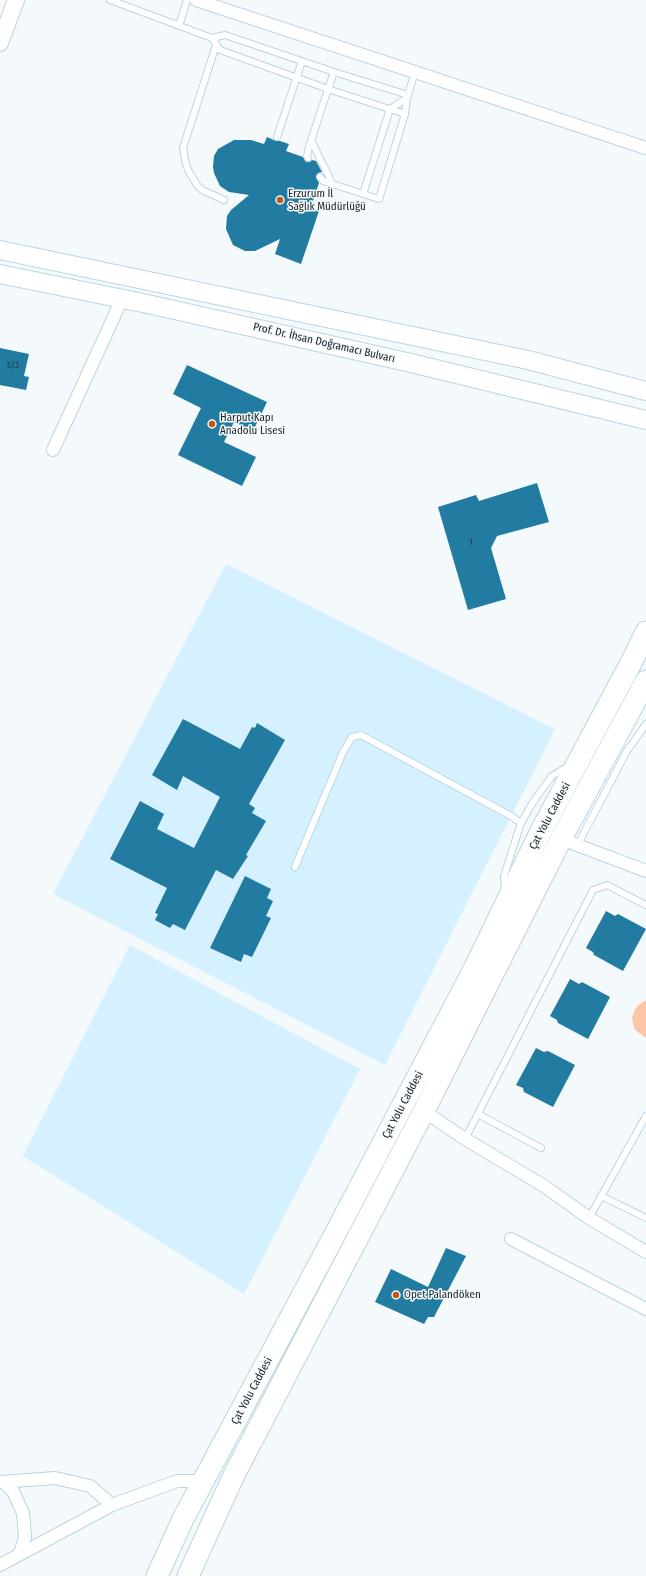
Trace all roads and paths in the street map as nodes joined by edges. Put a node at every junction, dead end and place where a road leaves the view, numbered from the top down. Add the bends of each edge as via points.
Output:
1 (16, 0) edge
2 (110, 0) edge
3 (187, 0) edge
4 (196, 0) edge
5 (179, 26) junction
6 (212, 38) junction
7 (0, 43) edge
8 (216, 45) junction
9 (302, 61) junction
10 (334, 72) junction
11 (415, 72) junction
12 (297, 78) junction
13 (328, 89) junction
14 (408, 97) junction
15 (390, 109) junction
16 (405, 114) junction
17 (277, 137) dead end
18 (311, 140) junction
19 (646, 148) edge
20 (308, 158) dead end
21 (320, 177) dead end
22 (332, 184) junction
23 (363, 194) junction
24 (224, 200) dead end
25 (0, 250) edge
26 (0, 274) edge
27 (122, 299) junction
28 (646, 391) edge
29 (646, 420) edge
30 (53, 450) dead end
31 (646, 632) edge
32 (646, 681) edge
33 (646, 724) edge
34 (580, 758) junction
35 (521, 823) junction
36 (569, 842) junction
37 (295, 867) dead end
38 (646, 871) edge
39 (506, 904) junction
40 (646, 905) edge
41 (424, 1111) junction
42 (478, 1114) junction
43 (646, 1116) edge
44 (464, 1140) junction
45 (541, 1148) dead end
46 (602, 1196) junction
47 (589, 1218) junction
48 (646, 1218) edge
49 (511, 1239) dead end
50 (646, 1252) edge
51 (646, 1309) edge
52 (2, 1482) edge
53 (203, 1483) junction
54 (112, 1505) junction
55 (20, 1554) junction
56 (0, 1564) edge
57 (157, 1576) edge
58 (188, 1576) edge

1 - 7 street
2 - 5 lane
3 - 5 lane
4 - 11 street
5 - 6 lane
6 - 8 lane
6 - 9 lane via 225,34
8 - 12 lane via 220,50
8 - 24 lane via 183,148 189,172 197,184 202,190
9 - 10 lane
9 - 12 lane
10 - 13 lane
10 - 14 lane
11 - 14 lane
11 - 19 street
12 - 13 lane
12 - 17 lane
13 - 15 lane
13 - 18 lane
14 - 15 lane
14 - 16 lane
15 - 16 lane
15 - 23 lane
16 - 23 lane via 379,199
18 - 20 lane
18 - 22 lane
21 - 22 lane
22 - 23 lane
25 - 28 main road via 506,356
26 - 27 main road, Prof. Dr. İhsan Doğramacı Bulvarı
27 - 29 main road, Prof. Dr. İhsan Doğramacı Bulvarı via 411,363
27 - 30 street
31 - 34 highway, Çat Yolu Caddesi
32 - 36 highway, Çat Yolu Caddesi
33 - 36 lane
34 - 35 lane via 552,776
34 - 39 highway, Çat Yolu Caddesi
35 - 37 lane via 361,735 352,737 343,752
35 - 39 lane via 504,876
36 - 38 street
36 - 41 highway, Çat Yolu Caddesi
39 - 53 highway, Çat Yolu Caddesi via 455,1006
40 - 42 lane via 607,885 593,890
41 - 44 street
41 - 58 highway, Çat Yolu Caddesi via 234,1475
42 - 44 lane
42 - 45 lane
43 - 46 lane
44 - 47 street via 544,1186
46 - 47 lane
46 - 48 lane
47 - 50 street
49 - 51 street
52 - 54 street via 55,1478 90,1486
52 - 55 street via 13,1491 23,1512 25,1537
53 - 54 street via 177,1481
53 - 57 highway, Çat Yolu Caddesi
54 - 55 street
55 - 56 street

